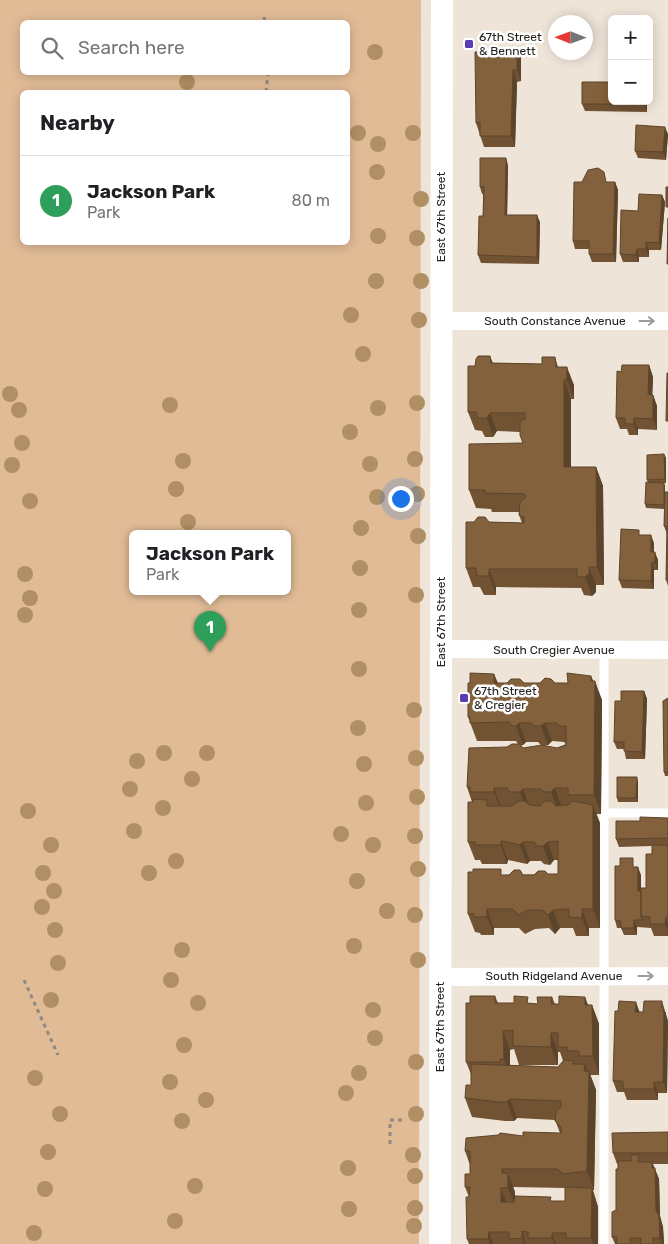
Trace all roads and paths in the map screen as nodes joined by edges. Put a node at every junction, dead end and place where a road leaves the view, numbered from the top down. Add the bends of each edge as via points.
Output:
1 (442, 0) edge
2 (264, 17) dead end
3 (265, 20) edge
4 (268, 75) edge
5 (266, 90) edge
6 (441, 321) junction
7 (668, 321) edge
8 (441, 649) junction
9 (604, 650) junction
10 (668, 650) edge
11 (604, 813) junction
12 (668, 813) edge
13 (605, 976) junction
14 (668, 976) edge
15 (440, 977) junction
16 (24, 980) dead end
17 (58, 1055) dead end
18 (406, 1120) dead end
19 (390, 1144) dead end
20 (440, 1244) edge
21 (604, 1244) edge

1 - 6 street, East 67th Street
2 - 3 path
4 - 5 path
6 -> 7 street, South Constance Avenue
6 - 8 street, East 67th Street
8 - 9 street, South Cregier Avenue
8 - 15 street, East 67th Street
9 - 10 street, South Cregier Avenue
9 - 11 lane
11 - 12 lane
11 - 13 lane
13 -> 14 street, South Ridgeland Avenue
13 - 15 street, South Ridgeland Avenue
13 - 21 lane via 609,1136
15 - 20 street, East 67th Street
16 - 17 path
18 - 19 path via 390,1120

